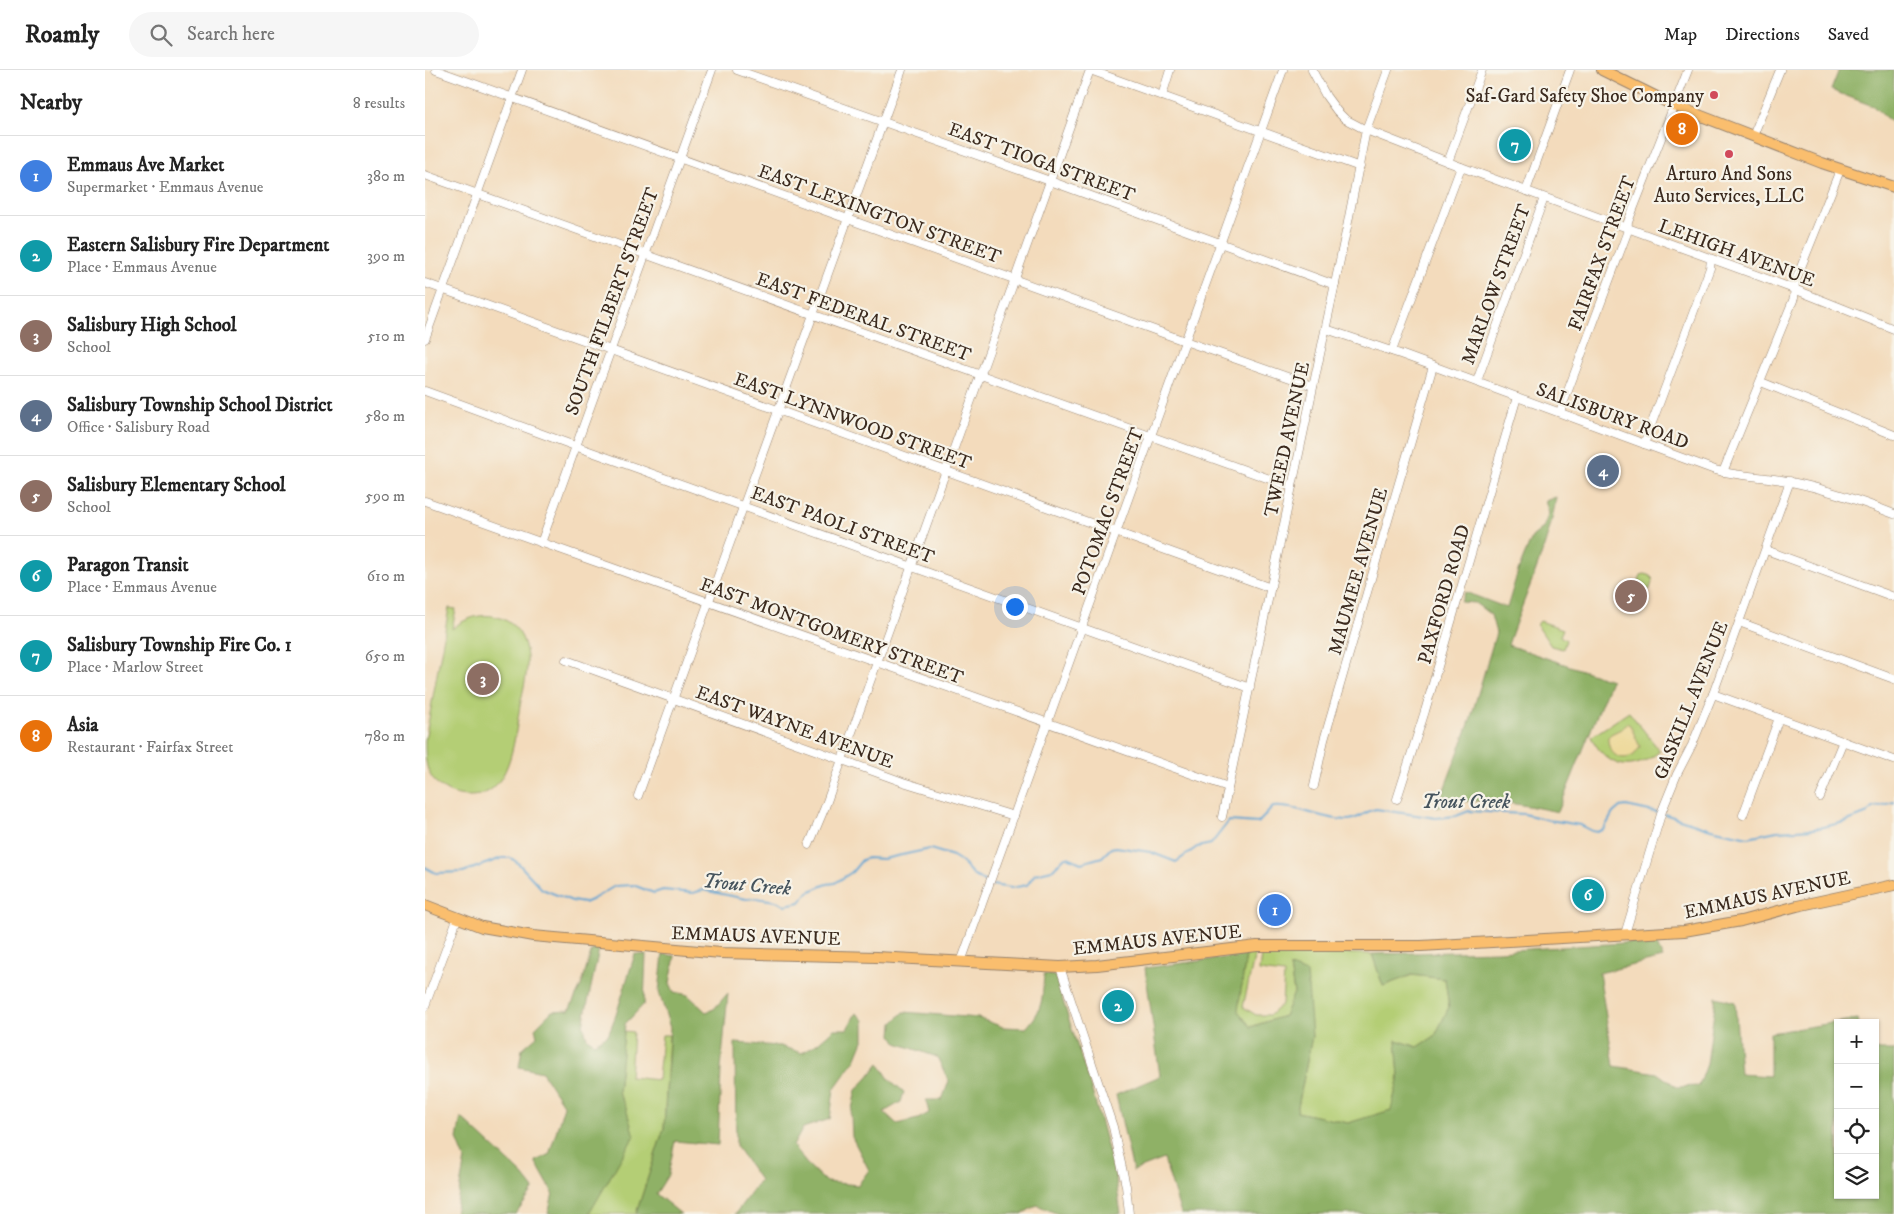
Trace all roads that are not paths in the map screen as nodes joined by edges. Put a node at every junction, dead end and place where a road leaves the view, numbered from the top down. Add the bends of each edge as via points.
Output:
1 (436, 70) edge
2 (522, 70) edge
3 (712, 70) edge
4 (737, 70) edge
5 (902, 70) edge
6 (1090, 70) edge
7 (1170, 70) edge
8 (1283, 70) edge
9 (1312, 70) edge
10 (1388, 70) edge
11 (1482, 70) edge
12 (1570, 70) edge
13 (1603, 70) edge
14 (1688, 70) edge
15 (1780, 70) edge
16 (1162, 96) junction
17 (513, 97) junction
18 (1673, 105) junction
19 (883, 122) junction
20 (1366, 130) junction
21 (1261, 132) junction
22 (1753, 136) junction
23 (679, 158) junction
24 (1448, 162) junction
25 (1360, 167) junction
26 (1461, 167) junction
27 (1840, 170) junction
28 (425, 175) edge
29 (1050, 181) junction
30 (1894, 187) edge
31 (1525, 191) junction
32 (477, 194) junction
33 (1544, 198) junction
34 (848, 218) junction
35 (1627, 228) junction
36 (1221, 244) junction
37 (645, 254) junction
38 (1711, 259) junction
39 (1015, 280) junction
40 (425, 283) edge
41 (1335, 285) junction
42 (443, 289) junction
43 (1794, 290) junction
44 (813, 314) junction
45 (1326, 329) junction
46 (1894, 329) edge
47 (425, 339) edge
48 (1186, 340) junction
49 (610, 350) junction
50 (1392, 351) junction
51 (1433, 366) junction
52 (981, 376) junction
53 (1477, 382) junction
54 (1761, 382) junction
55 (1313, 386) junction
56 (425, 391) edge
57 (1517, 397) junction
58 (778, 410) junction
59 (1560, 412) junction
60 (1894, 435) edge
61 (1151, 436) junction
62 (1644, 444) junction
63 (575, 446) junction
64 (947, 471) junction
65 (1723, 472) junction
66 (1790, 481) junction
67 (1292, 487) junction
68 (425, 501) edge
69 (742, 506) junction
70 (1894, 514) edge
71 (1116, 532) junction
72 (541, 543) junction
73 (1765, 550) junction
74 (912, 566) junction
75 (1271, 588) junction
76 (1894, 597) edge
77 (708, 603) junction
78 (1739, 622) junction
79 (1081, 627) junction
80 (567, 660) dead end
81 (877, 663) junction
82 (1894, 679) edge
83 (1250, 688) junction
84 (1713, 694) junction
85 (673, 699) junction
86 (1779, 718) junction
87 (1047, 722) junction
88 (1843, 741) junction
89 (841, 759) junction
90 (1894, 760) edge
91 (1314, 786) dead end
92 (1228, 787) junction
93 (638, 796) dead end
94 (1820, 797) dead end
95 (1397, 799) dead end
96 (1743, 815) dead end
97 (1014, 816) junction
98 (1222, 818) dead end
99 (809, 846) dead end
100 (1894, 885) edge
101 (425, 905) edge
102 (457, 918) junction
103 (1625, 934) junction
104 (961, 962) junction
105 (1059, 967) junction
106 (425, 1006) edge
107 (1129, 1214) edge

1 - 17 street, EAST LEXINGTON STREET
2 - 17 street
3 - 23 street, SOUTH FILBERT STREET
4 - 19 street, EAST TIOGA STREET
5 - 19 street
6 - 16 street
6 - 29 street
7 - 16 street
8 - 21 street, POTOMAC STREET
9 - 20 street, LEHIGH AVENUE via 1337,111
10 - 20 street, TWEED AVENUE
11 - 24 street
12 - 31 street, MARLOW STREET
13 - 18 main road
14 - 18 street, FAIRFAX STREET
15 - 22 street
16 - 21 street
17 - 23 street, EAST LEXINGTON STREET
17 - 32 street
18 - 22 main road
18 - 35 street, FAIRFAX STREET
19 - 29 street, EAST TIOGA STREET
19 - 34 street
20 - 24 street, LEHIGH AVENUE
20 - 25 street, TWEED AVENUE
21 - 25 street
21 - 36 street, POTOMAC STREET
22 - 27 main road
23 - 34 street, EAST LEXINGTON STREET
23 - 37 street, SOUTH FILBERT STREET
24 - 26 street, LEHIGH AVENUE
25 - 41 street, TWEED AVENUE
26 - 31 street, LEHIGH AVENUE
26 - 50 street
27 - 30 main road
27 - 43 street
28 - 32 street, EAST FEDERAL STREET
29 - 36 street, EAST TIOGA STREET
29 - 39 street
31 - 33 street, LEHIGH AVENUE
32 - 37 street, EAST FEDERAL STREET
32 - 42 street
33 - 35 street, LEHIGH AVENUE
33 - 53 street, MARLOW STREET
34 - 39 street, EAST LEXINGTON STREET
34 - 44 street
35 - 38 street, LEHIGH AVENUE
35 - 59 street, FAIRFAX STREET
36 - 41 street, EAST TIOGA STREET
36 - 48 street, POTOMAC STREET
37 - 44 street, EAST FEDERAL STREET
37 - 49 street, SOUTH FILBERT STREET
38 - 43 street, LEHIGH AVENUE
38 - 62 street
39 - 48 street, EAST LEXINGTON STREET
39 - 52 street
40 - 42 street, EAST LYNNWOOD STREET
41 - 45 street, TWEED AVENUE
42 - 47 street
42 - 49 street, EAST LYNNWOOD STREET
43 - 46 street, LEHIGH AVENUE
43 - 54 street
44 - 52 street, EAST FEDERAL STREET
44 - 58 street
45 - 50 street, SALISBURY ROAD
45 - 55 street, TWEED AVENUE
48 - 55 street, EAST LEXINGTON STREET
48 - 61 street, POTOMAC STREET
49 - 58 street, EAST LYNNWOOD STREET
49 - 63 street, SOUTH FILBERT STREET
50 - 51 street, SALISBURY ROAD
51 - 53 street, SALISBURY ROAD
51 - 91 street, MAUMEE AVENUE via 1324,740
52 - 61 street, EAST FEDERAL STREET
52 - 64 street
53 - 57 street, SALISBURY ROAD
54 - 60 street
54 - 65 street
55 - 67 street, TWEED AVENUE
56 - 63 street, EAST PAOLI STREET
57 - 59 street, SALISBURY ROAD
57 - 95 street, PAXFORD ROAD
58 - 64 street, EAST LYNNWOOD STREET
58 - 69 street
59 - 62 street, SALISBURY ROAD
61 - 67 street, EAST FEDERAL STREET
61 - 71 street, POTOMAC STREET
62 - 65 street, SALISBURY ROAD
63 - 69 street, EAST PAOLI STREET
63 - 72 street, SOUTH FILBERT STREET
64 - 71 street, EAST LYNNWOOD STREET
64 - 74 street
65 - 66 street, SALISBURY ROAD
66 - 70 street, SALISBURY ROAD
66 - 73 street, GASKILL AVENUE
67 - 75 street, TWEED AVENUE
68 - 72 street, EAST MONTGOMERY STREET
69 - 74 street, EAST PAOLI STREET
69 - 77 street
71 - 75 street, EAST LYNNWOOD STREET
71 - 79 street, POTOMAC STREET
72 - 77 street, EAST MONTGOMERY STREET
73 - 76 street
73 - 78 street, GASKILL AVENUE
74 - 79 street, EAST PAOLI STREET
74 - 81 street
75 - 83 street, TWEED AVENUE
77 - 81 street, EAST MONTGOMERY STREET
77 - 85 street
78 - 82 street
78 - 84 street, GASKILL AVENUE
79 - 83 street, EAST PAOLI STREET
79 - 87 street, POTOMAC STREET
80 - 85 street, EAST WAYNE AVENUE
81 - 87 street, EAST MONTGOMERY STREET
81 - 89 street
83 - 92 street, TWEED AVENUE
84 - 86 street
84 - 103 street, GASKILL AVENUE via 1661,814
85 - 89 street, EAST WAYNE AVENUE
85 - 93 street
86 - 88 street
86 - 96 street
87 - 92 street, EAST MONTGOMERY STREET
87 - 97 street, POTOMAC STREET
88 - 90 street
88 - 94 street
89 - 97 street, EAST WAYNE AVENUE
89 - 99 street
92 - 98 street, TWEED AVENUE
97 - 104 street, POTOMAC STREET
100 - 103 main road, EMMAUS AVENUE via 1718,925 1684,931
101 - 102 main road, EMMAUS AVENUE
102 - 104 main road, EMMAUS AVENUE via 514,934 631,946 721,953
102 - 106 street
103 - 105 main road, EMMAUS AVENUE via 1421,946 1257,946
104 - 105 main road, EMMAUS AVENUE
105 - 107 street via 1113,1127

